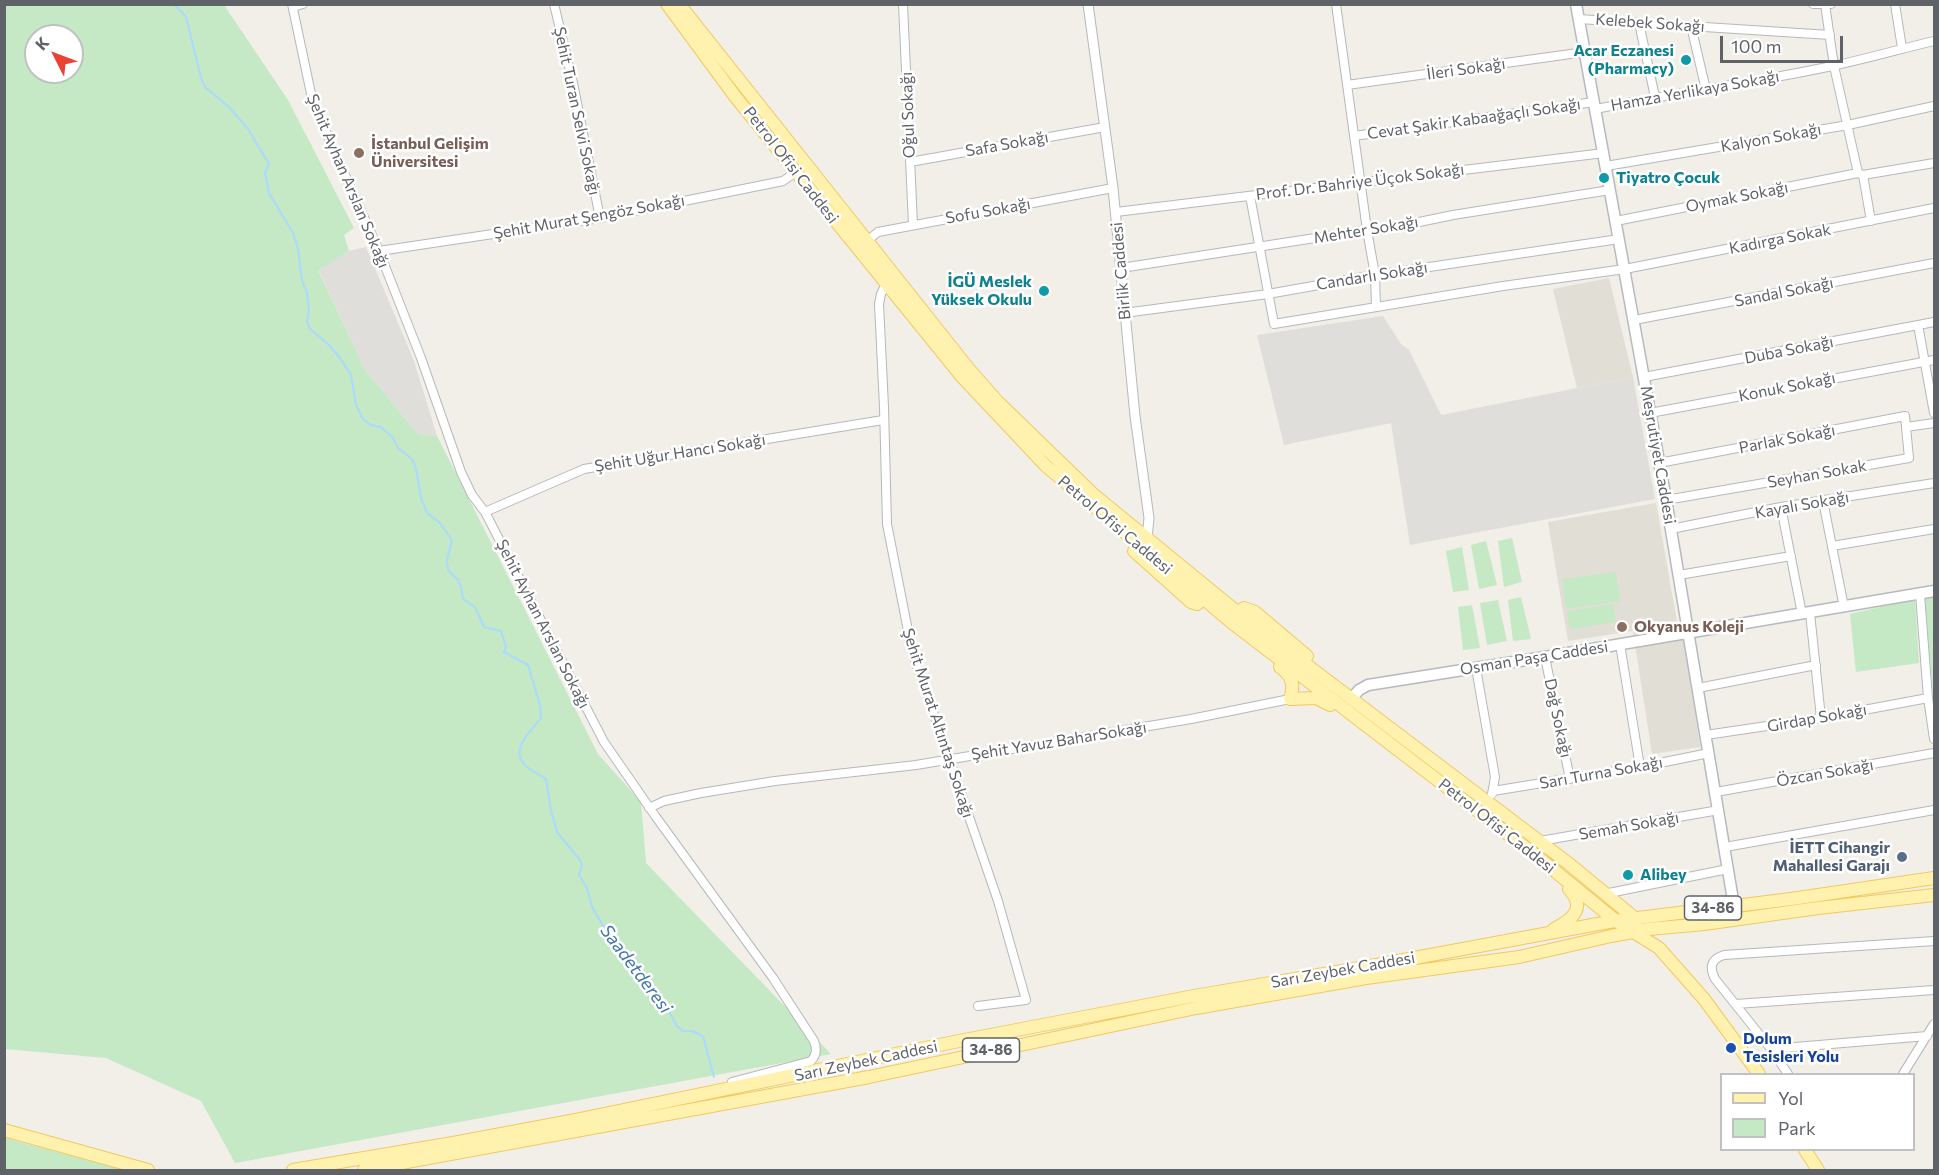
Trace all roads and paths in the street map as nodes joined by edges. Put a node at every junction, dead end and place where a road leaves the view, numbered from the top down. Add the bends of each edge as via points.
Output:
1 (303, 4) edge
2 (554, 4) edge
3 (667, 4) edge
4 (679, 4) edge
5 (903, 4) edge
6 (1088, 4) edge
7 (1336, 4) edge
8 (1576, 4) edge
9 (1813, 4) edge
10 (1894, 4) edge
11 (1827, 5) edge
12 (292, 6) edge
13 (1579, 19) junction
14 (1639, 22) junction
15 (1691, 26) junction
16 (1830, 35) junction
17 (1935, 40) edge
18 (1902, 48) junction
19 (1585, 52) junction
20 (1834, 66) junction
21 (1347, 85) junction
22 (1706, 90) junction
23 (1655, 97) junction
24 (1595, 105) junction
25 (1935, 106) edge
26 (1848, 125) junction
27 (1105, 127) junction
28 (1354, 136) junction
29 (1604, 153) junction
30 (910, 162) junction
31 (1935, 163) edge
32 (1606, 166) junction
33 (796, 172) junction
34 (1861, 174) junction
35 (1360, 184) junction
36 (1113, 188) junction
37 (1610, 190) junction
38 (1250, 196) junction
39 (1935, 208) edge
40 (1116, 212) junction
41 (600, 218) junction
42 (1870, 220) junction
43 (1616, 221) junction
44 (913, 225) junction
45 (1367, 230) junction
46 (1619, 239) junction
47 (862, 245) junction
48 (1258, 248) junction
49 (379, 251) junction
50 (1935, 263) edge
51 (1121, 268) junction
52 (1625, 269) junction
53 (1375, 275) junction
54 (886, 284) junction
55 (1268, 294) junction
56 (1376, 307) junction
57 (1124, 313) junction
58 (1634, 320) junction
59 (1935, 322) edge
60 (1918, 325) junction
61 (1935, 360) edge
62 (1925, 361) junction
63 (1644, 377) junction
64 (1650, 413) junction
65 (1935, 413) edge
66 (883, 420) junction
67 (1935, 423) edge
68 (1906, 427) junction
69 (1659, 463) junction
70 (1935, 483) edge
71 (1666, 500) junction
72 (1823, 501) junction
73 (1782, 507) junction
74 (485, 512) junction
75 (1671, 529) junction
76 (1935, 529) edge
77 (1147, 538) junction
78 (1832, 546) junction
79 (1791, 556) junction
80 (1679, 575) junction
81 (1935, 591) edge
82 (1920, 594) junction
83 (1207, 595) junction
84 (1844, 607) junction
85 (1806, 613) junction
86 (1234, 617) junction
87 (1689, 633) junction
88 (1620, 644) junction
89 (1545, 657) junction
90 (1816, 664) junction
91 (1476, 668) junction
92 (1698, 688) junction
93 (1352, 698) junction
94 (1928, 698) junction
95 (1290, 699) junction
96 (1821, 718) junction
97 (1706, 735) junction
98 (1380, 736) junction
99 (1935, 739) edge
100 (1709, 753) junction
101 (1935, 753) edge
102 (949, 759) junction
103 (1640, 767) junction
104 (1570, 779) junction
105 (1716, 792) junction
106 (1491, 797) junction
107 (649, 807) junction
108 (1719, 810) junction
109 (1935, 810) edge
110 (1539, 842) junction
111 (1725, 847) junction
112 (1534, 854) junction
113 (1728, 869) junction
114 (1935, 878) edge
115 (1604, 894) junction
116 (1935, 895) edge
117 (1734, 906) junction
118 (1634, 918) junction
119 (1616, 921) junction
120 (1649, 929) junction
121 (1635, 932) junction
122 (1529, 938) junction
123 (1935, 941) edge
124 (1659, 948) junction
125 (1935, 990) edge
126 (1736, 1004) junction
127 (978, 1006) dead end
128 (1935, 1024) edge
129 (1927, 1036) junction
130 (1771, 1048) junction
131 (1759, 1073) edge
132 (1787, 1073) edge
133 (1904, 1073) edge
134 (665, 1102) junction
135 (4, 1130) edge
136 (1806, 1151) edge
137 (148, 1170) edge
138 (293, 1170) edge
139 (364, 1170) edge
140 (1818, 1170) edge

1 - 12 street
2 - 41 street, Şehit Turan Selvi Sokağı
3 - 33 main road, Petrol Ofisi Caddesi
4 - 47 main road, Petrol Ofisi Caddesi
5 - 30 street, Oğul Sokağı
6 - 27 street, Birlik Caddesi
7 - 21 street
8 - 13 main road, Meşrutiyet Caddesi
9 - 11 street
10 - 18 street
11 - 16 street
12 - 49 street, Şehit Ayhan Arslan Sokağı via 313,103
13 - 14 street, Kelebek Sokağı
13 - 19 main road, Meşrutiyet Caddesi
14 - 15 street, Kelebek Sokağı
14 - 23 street
15 - 16 street, Kelebek Sokağı
15 - 22 street
16 - 20 street
17 - 18 street, Hamza Yerlikaya Sokağı
18 - 20 street, Hamza Yerlikaya Sokağı
19 - 21 street, İleri Sokağı
19 - 24 main road, Meşrutiyet Caddesi
20 - 22 street, Hamza Yerlikaya Sokağı
20 - 26 street
21 - 28 street
22 - 23 street, Hamza Yerlikaya Sokağı
23 - 24 street, Hamza Yerlikaya Sokağı
24 - 28 street, Cevat Şakir Kabaağaçlı Sokağı
24 - 29 main road, Meşrutiyet Caddesi
25 - 26 street, Kalyon Sokağı
26 - 32 street, Kalyon Sokağı
26 - 34 street
27 - 30 street, Safa Sokağı
27 - 36 street, Birlik Caddesi
28 - 35 street
29 - 32 main road, Meşrutiyet Caddesi
29 - 35 street, Prof. Dr. Bahriye Üçok Sokağı
30 - 44 street, Oğul Sokağı
31 - 34 street, Oymak Sokağı
32 - 37 main road, Meşrutiyet Caddesi
33 - 41 street, Şehit Murat Şengöz Sokağı via 783,181
33 - 47 main road, Petrol Ofisi Caddesi
34 - 42 street
34 - 43 street, Oymak Sokağı
35 - 38 street, Prof. Dr. Bahriye Üçok Sokağı
35 - 45 street
36 - 40 street, Birlik Caddesi
36 - 44 street, Sofu Sokağı
37 - 43 main road, Meşrutiyet Caddesi
37 - 45 street, Mehter Sokağı
38 - 40 street, Prof. Dr. Bahriye Üçok Sokağı
38 - 48 street
39 - 42 street, Kadırga Sokak
40 - 51 street, Birlik Caddesi
41 - 49 street, Şehit Murat Şengöz Sokağı
42 - 52 street, Kadırga Sokak
43 - 46 main road, Meşrutiyet Caddesi
44 - 47 street, Sofu Sokağı via 878,232
45 - 48 street, Mehter Sokağı
45 - 53 street
46 - 52 main road, Meşrutiyet Caddesi
46 - 53 street, Candarlı Sokağı
47 - 54 main road, Petrol Ofisi Caddesi
47 - 77 main road, Petrol Ofisi Caddesi via 998,401 1074,477
48 - 51 street, Mehter Sokağı
48 - 55 street
49 - 74 street, Şehit Ayhan Arslan Sokağı via 461,472
50 - 58 street, Sandal Sokağı
51 - 57 street, Birlik Caddesi
52 - 56 street, Kadırga Sokak
52 - 58 main road, Meşrutiyet Caddesi
53 - 55 street, Candarlı Sokağı
53 - 56 street
54 - 66 street, Şehit Murat Altıntaş Sokağı via 879,304
54 - 83 main road, Petrol Ofisi Caddesi via 979,396 1093,513 1191,602 1197,604
55 - 56 street, Kadırga Sokak via 1274,324
55 - 57 street, Candarlı Sokağı
57 - 77 street, Birlik Caddesi via 1149,518
58 - 63 main road, Meşrutiyet Caddesi
59 - 60 street, Duba Sokağı
60 - 62 street
60 - 63 street, Duba Sokağı
61 - 62 street, Konuk Sokağı
62 - 64 street, Konuk Sokağı
62 - 65 street
63 - 64 main road, Meşrutiyet Caddesi
64 - 69 main road, Meşrutiyet Caddesi
66 - 74 street, Şehit Uğur Hancı Sokağı via 584,469
66 - 102 street, Şehit Murat Altıntaş Sokağı via 887,524 906,626
67 - 68 street
68 - 69 street, Parlak Sokağı via 1905,416
68 - 71 street, Seyhan Sokak via 1909,458
69 - 71 main road, Meşrutiyet Caddesi
70 - 72 street, Kayalı Sokağı
71 - 75 main road, Meşrutiyet Caddesi
72 - 73 street, Kayalı Sokağı
72 - 78 street
73 - 75 street, Kayalı Sokağı
73 - 79 street
74 - 107 street, Şehit Ayhan Arslan Sokağı via 604,742
75 - 80 main road, Meşrutiyet Caddesi
76 - 78 street
77 - 83 main road, Petrol Ofisi Caddesi
78 - 84 street
79 - 80 street
79 - 85 street
80 - 87 main road, Meşrutiyet Caddesi
81 - 82 main road, Osman Paşa Caddesi
82 - 84 main road, Osman Paşa Caddesi
82 - 94 street
83 - 86 main road, Petrol Ofisi Caddesi
84 - 85 main road, Osman Paşa Caddesi
85 - 87 main road, Osman Paşa Caddesi
85 - 90 street
86 - 93 main road, Petrol Ofisi Caddesi via 1244,608 1255,612
86 - 95 main road via 1232,628 1237,634 1288,673 1293,686
86 - 98 main road, Petrol Ofisi Caddesi
87 - 88 main road, Osman Paşa Caddesi
87 - 92 main road, Meşrutiyet Caddesi
88 - 89 main road, Osman Paşa Caddesi
88 - 103 street
89 - 91 main road, Osman Paşa Caddesi
89 - 104 street, Dağ Sokağı
90 - 92 street
90 - 96 street
91 - 93 main road, Osman Paşa Caddesi via 1368,685
91 - 106 street via 1495,777
92 - 97 main road, Meşrutiyet Caddesi
93 - 106 main road, Petrol Ofisi Caddesi
94 - 96 street, Girdap Sokağı
94 - 99 street
95 - 98 main road via 1322,700
95 - 102 street, Şehit Yavuz BaharSokağı
96 - 97 street, Girdap Sokağı
97 - 100 main road, Meşrutiyet Caddesi
98 - 112 main road, Petrol Ofisi Caddesi
100 - 103 street, Sarı Turna Sokağı
100 - 105 main road, Meşrutiyet Caddesi
101 - 105 street, Özcan Sokağı
102 - 107 street, Şehit Yavuz BaharSokağı via 775,781
102 - 127 street, Şehit Murat Altıntaş Sokağı via 998,901 1026,1000
103 - 104 street, Sarı Turna Sokağı
104 - 106 street, Sarı Turna Sokağı
105 - 108 main road, Meşrutiyet Caddesi
106 - 110 main road, Petrol Ofisi Caddesi
107 - 134 street, Şehit Ayhan Arslan Sokağı via 773,978 816,1047 811,1061
108 - 110 street, Semah Sokağı
108 - 111 main road, Meşrutiyet Caddesi
109 - 111 street
110 - 115 main road, Petrol Ofisi Caddesi
111 - 113 main road, Meşrutiyet Caddesi
112 - 119 main road, Petrol Ofisi Caddesi
112 - 122 main road via 1573,893 1577,909 1563,924
113 - 115 street
113 - 117 main road, Meşrutiyet Caddesi
114 - 117 main road, 34-86
115 - 118 main road, Petrol Ofisi Caddesi
116 - 120 main road, Sarı Zeybek Caddesi
117 - 118 main road, 34-86
118 - 119 main road, 34-86
118 - 120 main road, Petrol Ofisi Caddesi
119 - 121 main road, Petrol Ofisi Caddesi
119 - 122 main road, Sarı Zeybek Caddesi / 34-86
120 - 121 main road, Sarı Zeybek Caddesi
120 - 124 main road, Petrol Ofisi Caddesi
121 - 124 main road, Petrol Ofisi Caddesi
121 - 139 main road, Sarı Zeybek Caddesi / 34-86 via 1520,957 1366,978 1196,1008 869,1077
122 - 134 main road, Sarı Zeybek Caddesi / 34-86 via 1182,998
123 - 126 street via 1724,955 1713,962 1711,972
124 - 131 main road, Petrol Ofisi Caddesi via 1704,999
125 - 126 street
126 - 130 street
128 - 129 street
129 - 130 street
129 - 133 street
130 - 132 street
134 - 138 main road, Sarı Zeybek Caddesi / 34-86
135 - 137 main road
136 - 140 main road

